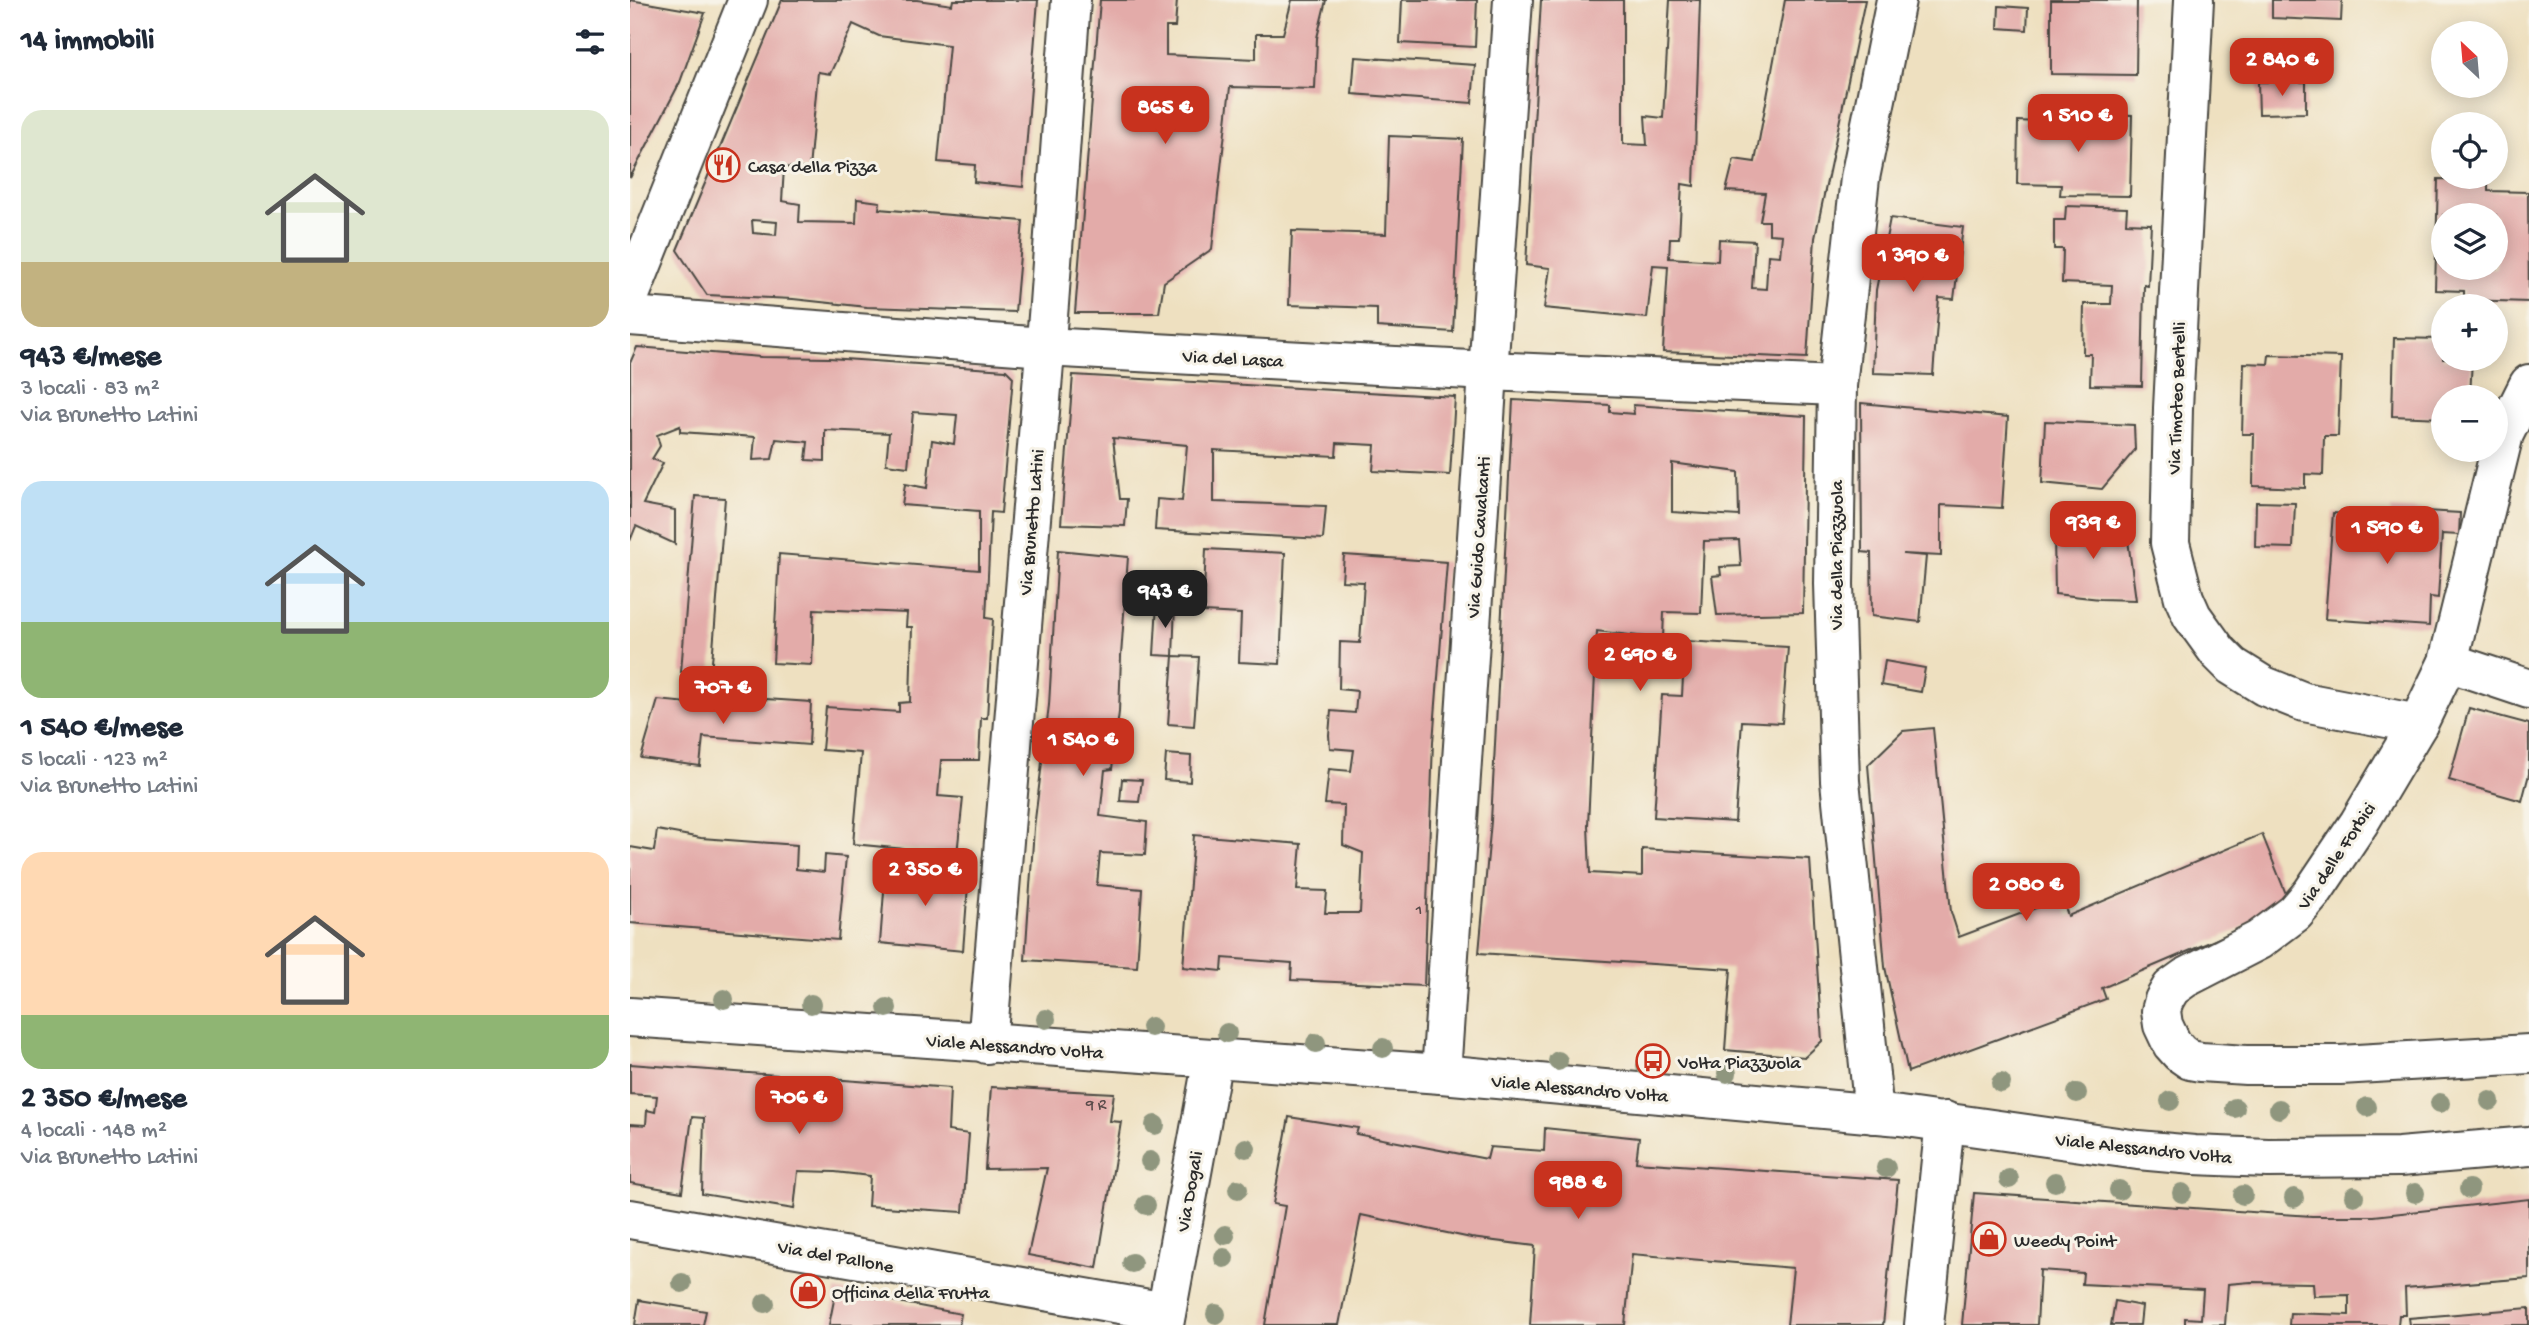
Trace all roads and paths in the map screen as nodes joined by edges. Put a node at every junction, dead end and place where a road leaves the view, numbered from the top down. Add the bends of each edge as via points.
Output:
1 (748, 0) edge
2 (1071, 0) edge
3 (1513, 0) edge
4 (1896, 0) edge
5 (2194, 0) edge
6 (630, 295) edge
7 (630, 316) edge
8 (1045, 347) junction
9 (1488, 371) junction
10 (2529, 384) edge
11 (1837, 386) junction
12 (2448, 662) junction
13 (2529, 689) edge
14 (2418, 724) junction
15 (630, 1017) edge
16 (987, 1044) junction
17 (2529, 1055) edge
18 (1213, 1058) junction
19 (1441, 1074) junction
20 (1874, 1114) junction
21 (1945, 1121) junction
22 (2529, 1146) edge
23 (630, 1219) edge
24 (1165, 1318) edge
25 (1924, 1325) edge

1 - 6 street
2 - 8 street, Via Brunetto Latini
3 - 9 street, Via Guido Cavalcanti
4 - 11 street, Via della Piazzuola via 1860,178
5 - 14 street, Via Timoteo Bertelli via 2170,530 2183,598 2218,652 2264,686 2304,702
7 - 8 street, Via del Lasca
8 - 9 street, Via del Lasca
8 - 16 street, Via Brunetto Latini
9 - 11 street, Via del Lasca
9 - 19 street, Via Guido Cavalcanti
10 - 12 street, Via delle Forbici via 2504,434
11 - 20 street, Via della Piazzuola via 1834,584 1840,780
12 - 13 street
12 - 14 street, Via delle Forbici
14 - 17 street, Via delle Forbici via 2359,823 2295,914 2259,940 2171,988 2161,1011 2163,1025 2179,1054 2201,1062 2340,1065
15 - 16 street, Viale Alessandro Volta
16 - 18 street, Viale Alessandro Volta
18 - 19 street, Viale Alessandro Volta
18 - 24 street, Via Dogali
19 - 20 street, Viale Alessandro Volta
20 - 21 street, Viale Alessandro Volta
21 - 22 street, Viale Alessandro Volta via 2138,1150 2257,1158 2399,1157
21 - 25 street
23 - 24 street, Via del Pallone

